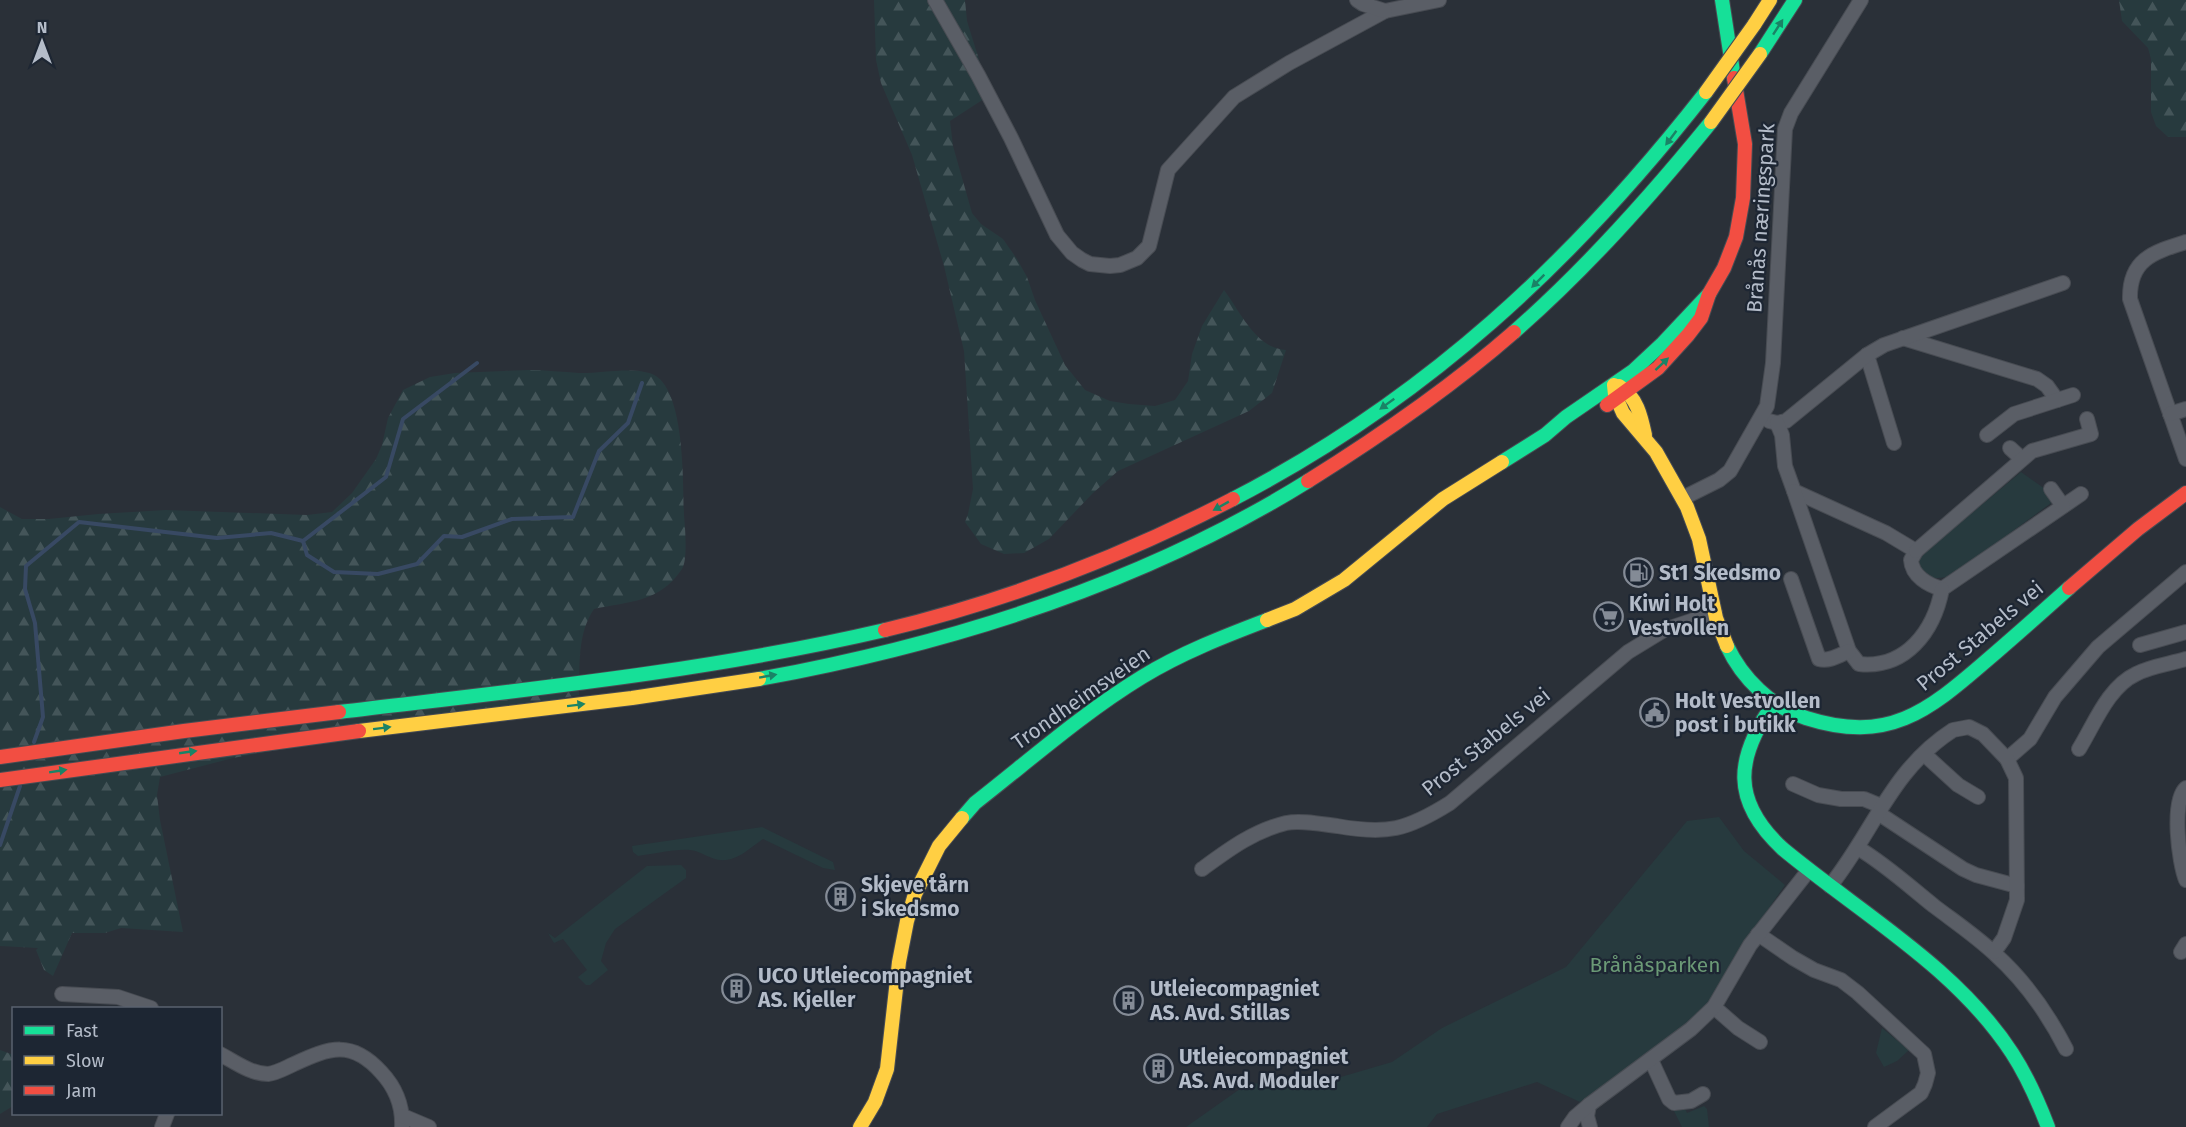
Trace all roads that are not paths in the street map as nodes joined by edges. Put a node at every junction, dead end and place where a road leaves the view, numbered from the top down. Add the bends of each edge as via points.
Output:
1 (935, 0) edge
2 (1358, 0) edge
3 (1439, 0) edge
4 (1770, 0) edge
5 (1796, 0) edge
6 (1861, 0) edge
7 (1721, 4) edge
8 (1385, 10) junction
9 (2186, 242) edge
10 (2063, 283) dead end
11 (1709, 294) junction
12 (1903, 338) junction
13 (1867, 355) junction
14 (1614, 385) junction
15 (1629, 391) junction
16 (2073, 395) dead end
17 (1615, 399) junction
18 (2057, 400) junction
19 (2186, 409) edge
20 (2170, 414) junction
21 (2087, 418) dead end
22 (1760, 421) junction
23 (1777, 423) junction
24 (1545, 435) junction
25 (1645, 435) junction
26 (1987, 435) dead end
27 (1894, 443) dead end
28 (2010, 448) dead end
29 (2022, 459) junction
30 (2186, 459) edge
31 (2051, 489) dead end
32 (1794, 491) junction
33 (2186, 492) edge
34 (2080, 494) dead end
35 (1683, 498) junction
36 (2063, 506) junction
37 (1916, 551) junction
38 (2186, 572) edge
39 (1791, 579) dead end
40 (1942, 589) junction
41 (1715, 613) junction
42 (2186, 632) edge
43 (2140, 645) dead end
44 (1849, 651) junction
45 (2186, 659) edge
46 (1774, 703) junction
47 (2079, 749) dead end
48 (1924, 754) junction
49 (0, 757) edge
50 (2007, 759) junction
51 (0, 780) edge
52 (1793, 784) dead end
53 (2186, 788) edge
54 (1978, 797) dead end
55 (1880, 809) junction
56 (1858, 848) junction
57 (1202, 870) dead end
58 (1809, 870) junction
59 (2186, 880) edge
60 (1830, 886) junction
61 (2017, 886) junction
62 (1758, 934) junction
63 (1994, 952) junction
64 (62, 994) dead end
65 (148, 1007) edge
66 (1714, 1007) junction
67 (1760, 1042) dead end
68 (2066, 1049) dead end
69 (222, 1055) edge
70 (1651, 1060) junction
71 (1703, 1094) dead end
72 (1589, 1105) junction
73 (402, 1121) edge
74 (429, 1127) edge
75 (860, 1127) edge
76 (1568, 1127) edge
77 (1590, 1127) edge
78 (1875, 1127) edge
79 (2048, 1127) edge

1 - 8 street via 1011,138 1056,235 1082,260 1101,266 1120,265 1144,252 1168,170 1234,97
2 - 8 street
3 - 8 street
4 -> 49 main road, bridge via 1662,149 1592,227 1521,297 1446,362 1293,466 1208,513 1129,549 961,610 815,645 603,680 130,736
51 -> 5 main road, bridge via 130,760 591,703 806,669 964,631 1137,572 1305,484 1374,441 1432,399 1546,304 1665,181
6 - 22 street, Brånås næringspark via 1785,129 1772,371 1767,406
7 - 11 main road, Trondheimsveien via 1743,127 1745,177 1736,237
9 - 20 street via 2148,256 2130,285 2130,299
10 - 12 street
11 - 14 main road, Trondheimsveien via 1648,358
15 -> 11 main road, Trondheimsveien via 1688,336 1701,318
12 - 13 street
12 - 18 street via 2037,379
13 - 23 street via 1786,421
13 - 27 street
14 - 15 main road
14 - 17 main road
14 - 24 main road, Trondheimsveien
15 - 17 main road, Trondheimsveien
15 - 25 main road, Prost Stabels vei via 1639,408
16 - 18 street
17 - 24 main road, Trondheimsveien via 1571,426
17 - 25 main road, Prost Stabels vei
18 - 26 street via 2014,414
19 - 20 street
20 - 30 street
21 - 29 street via 2091,434 2032,451
22 - 23 street
22 - 35 street via 1730,471
23 - 32 street
24 - 75 main road, Trondheimsveien via 1443,499 1327,592 1295,609 1208,643 1143,676 975,803 939,846 915,894 899,962 887,1069 875,1102
25 - 35 main road, Prost Stabels vei
28 - 29 street
29 - 37 street
31 - 36 street
32 - 37 street
32 - 44 street
33 - 46 main road, Prost Stabels vei via 1946,695 1922,711 1893,723 1851,728 1812,721
34 - 36 street
35 - 41 main road, Prost Stabels vei via 1702,544
36 - 40 street
37 - 40 street via 1911,560 1915,573
38 - 50 street via 2097,647 2055,697 2030,739
39 - 44 street via 1819,659 1831,659
40 - 44 street, Prost Stabels vei via 1933,619 1906,653 1875,664 1859,664
41 - 46 main road, Prost Stabels vei via 1724,642 1739,668
41 - 57 street, Prost Stabels vei via 1664,630 1628,652 1450,803 1420,820 1386,831 1288,823 1241,840
42 - 43 street
45 - 47 street via 2127,680 2107,701
46 - 58 main road via 1752,736 1747,752 1747,798 1768,835
48 - 50 street via 1953,730 1969,727 1983,734
48 - 54 street via 1958,785
48 - 55 street via 1906,770
50 - 61 street via 2016,778
52 - 55 street via 1818,795 1864,799
53 - 59 street via 2180,796 2178,826 2179,860
55 - 56 street
55 - 61 street via 1963,869
56 - 60 street
56 - 63 street
58 - 60 main road
58 - 62 street
60 - 79 main road via 1935,968 1982,1013 2025,1074
61 - 63 street via 2011,918
62 - 66 street
62 - 78 street via 1814,970 1841,980 1924,1054 1928,1073 1921,1093
63 - 68 street via 2024,984
64 - 65 street via 118,997
66 - 67 street
66 - 70 street
69 - 73 street via 267,1074 331,1049 356,1052 372,1062 393,1086
70 - 71 street via 1674,1103
70 - 72 street
72 - 76 street
72 - 77 street
73 - 74 street

